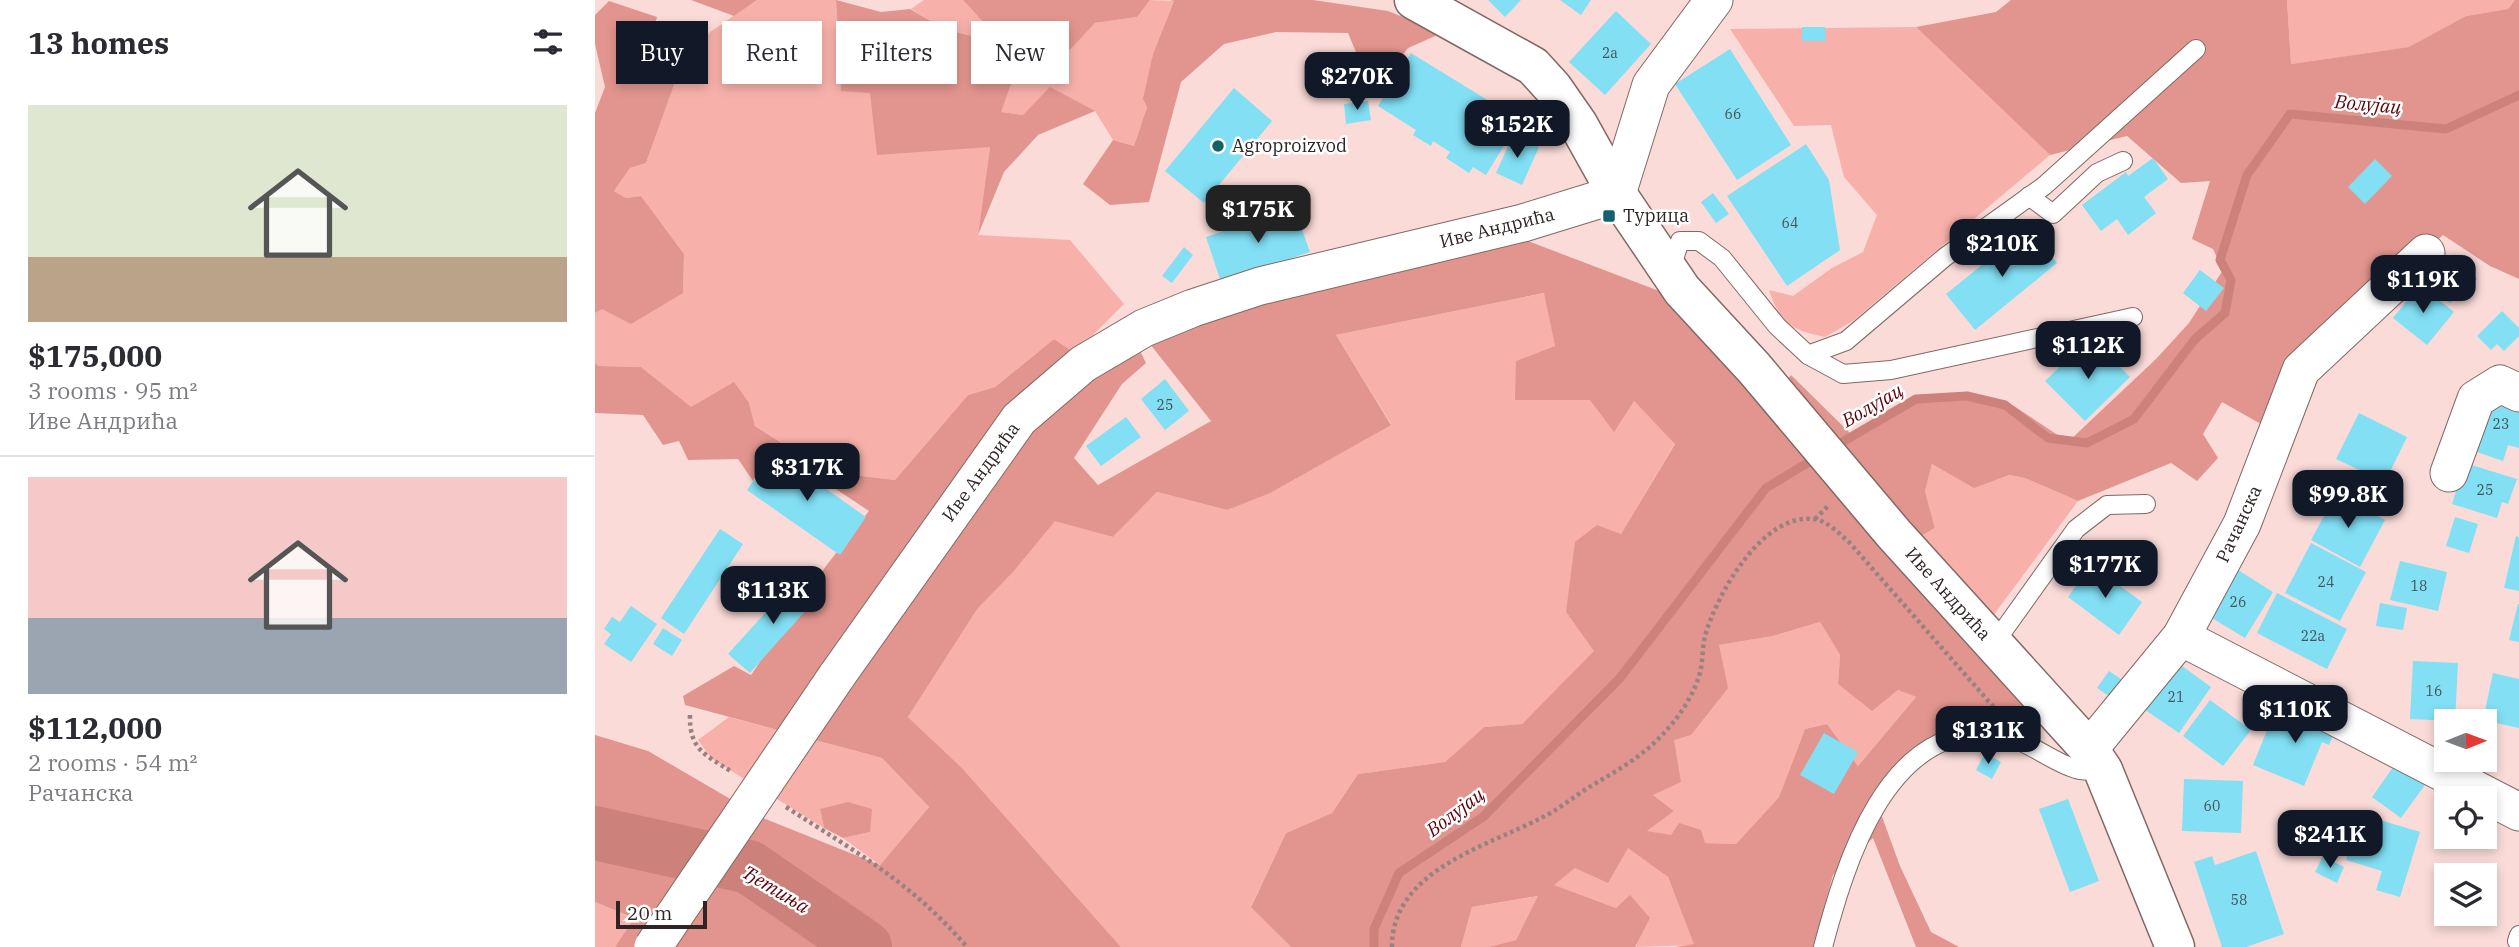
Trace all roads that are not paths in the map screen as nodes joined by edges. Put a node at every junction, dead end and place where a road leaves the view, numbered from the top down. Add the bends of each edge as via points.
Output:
1 (1414, 0) edge
2 (1714, 0) edge
3 (2196, 50) dead end
4 (2123, 161) dead end
5 (1617, 194) junction
6 (2029, 196) junction
7 (2426, 253) dead end
8 (1682, 290) junction
9 (2133, 317) dead end
10 (1808, 355) junction
11 (2519, 393) edge
12 (2449, 473) dead end
13 (2145, 504) dead end
14 (2181, 637) junction
15 (1993, 645) junction
16 (2096, 759) junction
17 (2519, 812) edge
18 (653, 947) edge
19 (1823, 947) edge
20 (2175, 947) edge

1 - 5 street via 1533,66 1578,124
2 - 5 street via 1651,85
3 - 6 lane
4 - 6 lane via 2097,173 2053,214
5 - 8 street, Иве Андрића
5 - 18 street, Иве Андрића, bridge via 1523,223 1260,286 1144,328 1083,365 1019,419
6 - 10 lane via 1945,257 1846,341
7 - 14 street, Рачанска via 2301,370 2242,524
8 - 10 lane via 1674,259 1680,241 1699,241 1722,258 1777,326
8 - 15 street, Иве Андрића
9 - 10 lane via 1891,370 1843,373
11 - 12 street via 2500,384 2476,399
13 - 15 lane, Иве Андрића via 2107,505 2076,529
14 - 16 street, Рачанска
14 - 17 street
15 - 16 street, Иве Андрића
16 - 19 lane via 2077,770 2010,737 1985,734 1933,745 1895,778 1880,799 1849,865
16 - 20 street, Иве Андрића

